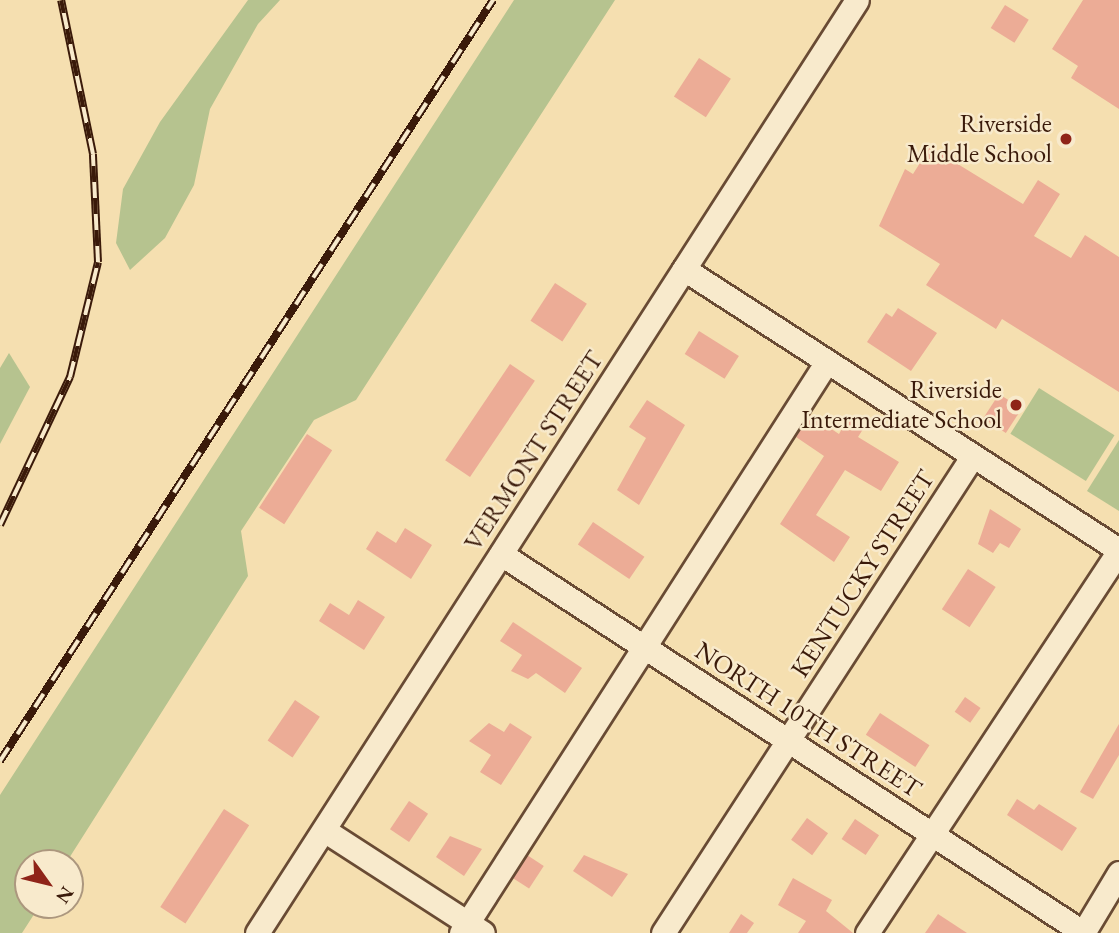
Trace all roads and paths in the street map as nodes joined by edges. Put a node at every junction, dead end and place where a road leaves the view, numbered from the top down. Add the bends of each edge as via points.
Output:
1 (857, 0) edge
2 (684, 269) junction
3 (825, 363) junction
4 (972, 457) junction
5 (1119, 551) edge
6 (501, 554) junction
7 (644, 647) junction
8 (788, 741) junction
9 (324, 830) junction
10 (931, 833) junction
11 (1119, 873) edge
12 (470, 929) edge
13 (257, 933) edge
14 (663, 933) edge
15 (867, 933) edge
16 (1083, 933) edge

1 - 2 street, VERMONT STREET
2 - 3 street
2 - 6 street, VERMONT STREET
3 - 4 street
3 - 7 street
4 - 5 street
4 - 8 street, KENTUCKY STREET
5 - 10 street
6 - 7 street, NORTH 10TH STREET
6 - 9 street, VERMONT STREET
7 - 8 street, NORTH 10TH STREET
7 - 12 street
8 - 10 street, NORTH 10TH STREET
8 - 14 street, KENTUCKY STREET
9 - 12 street
9 - 13 street, VERMONT STREET
10 - 15 street
10 - 16 street, NORTH 10TH STREET
11 - 16 street

